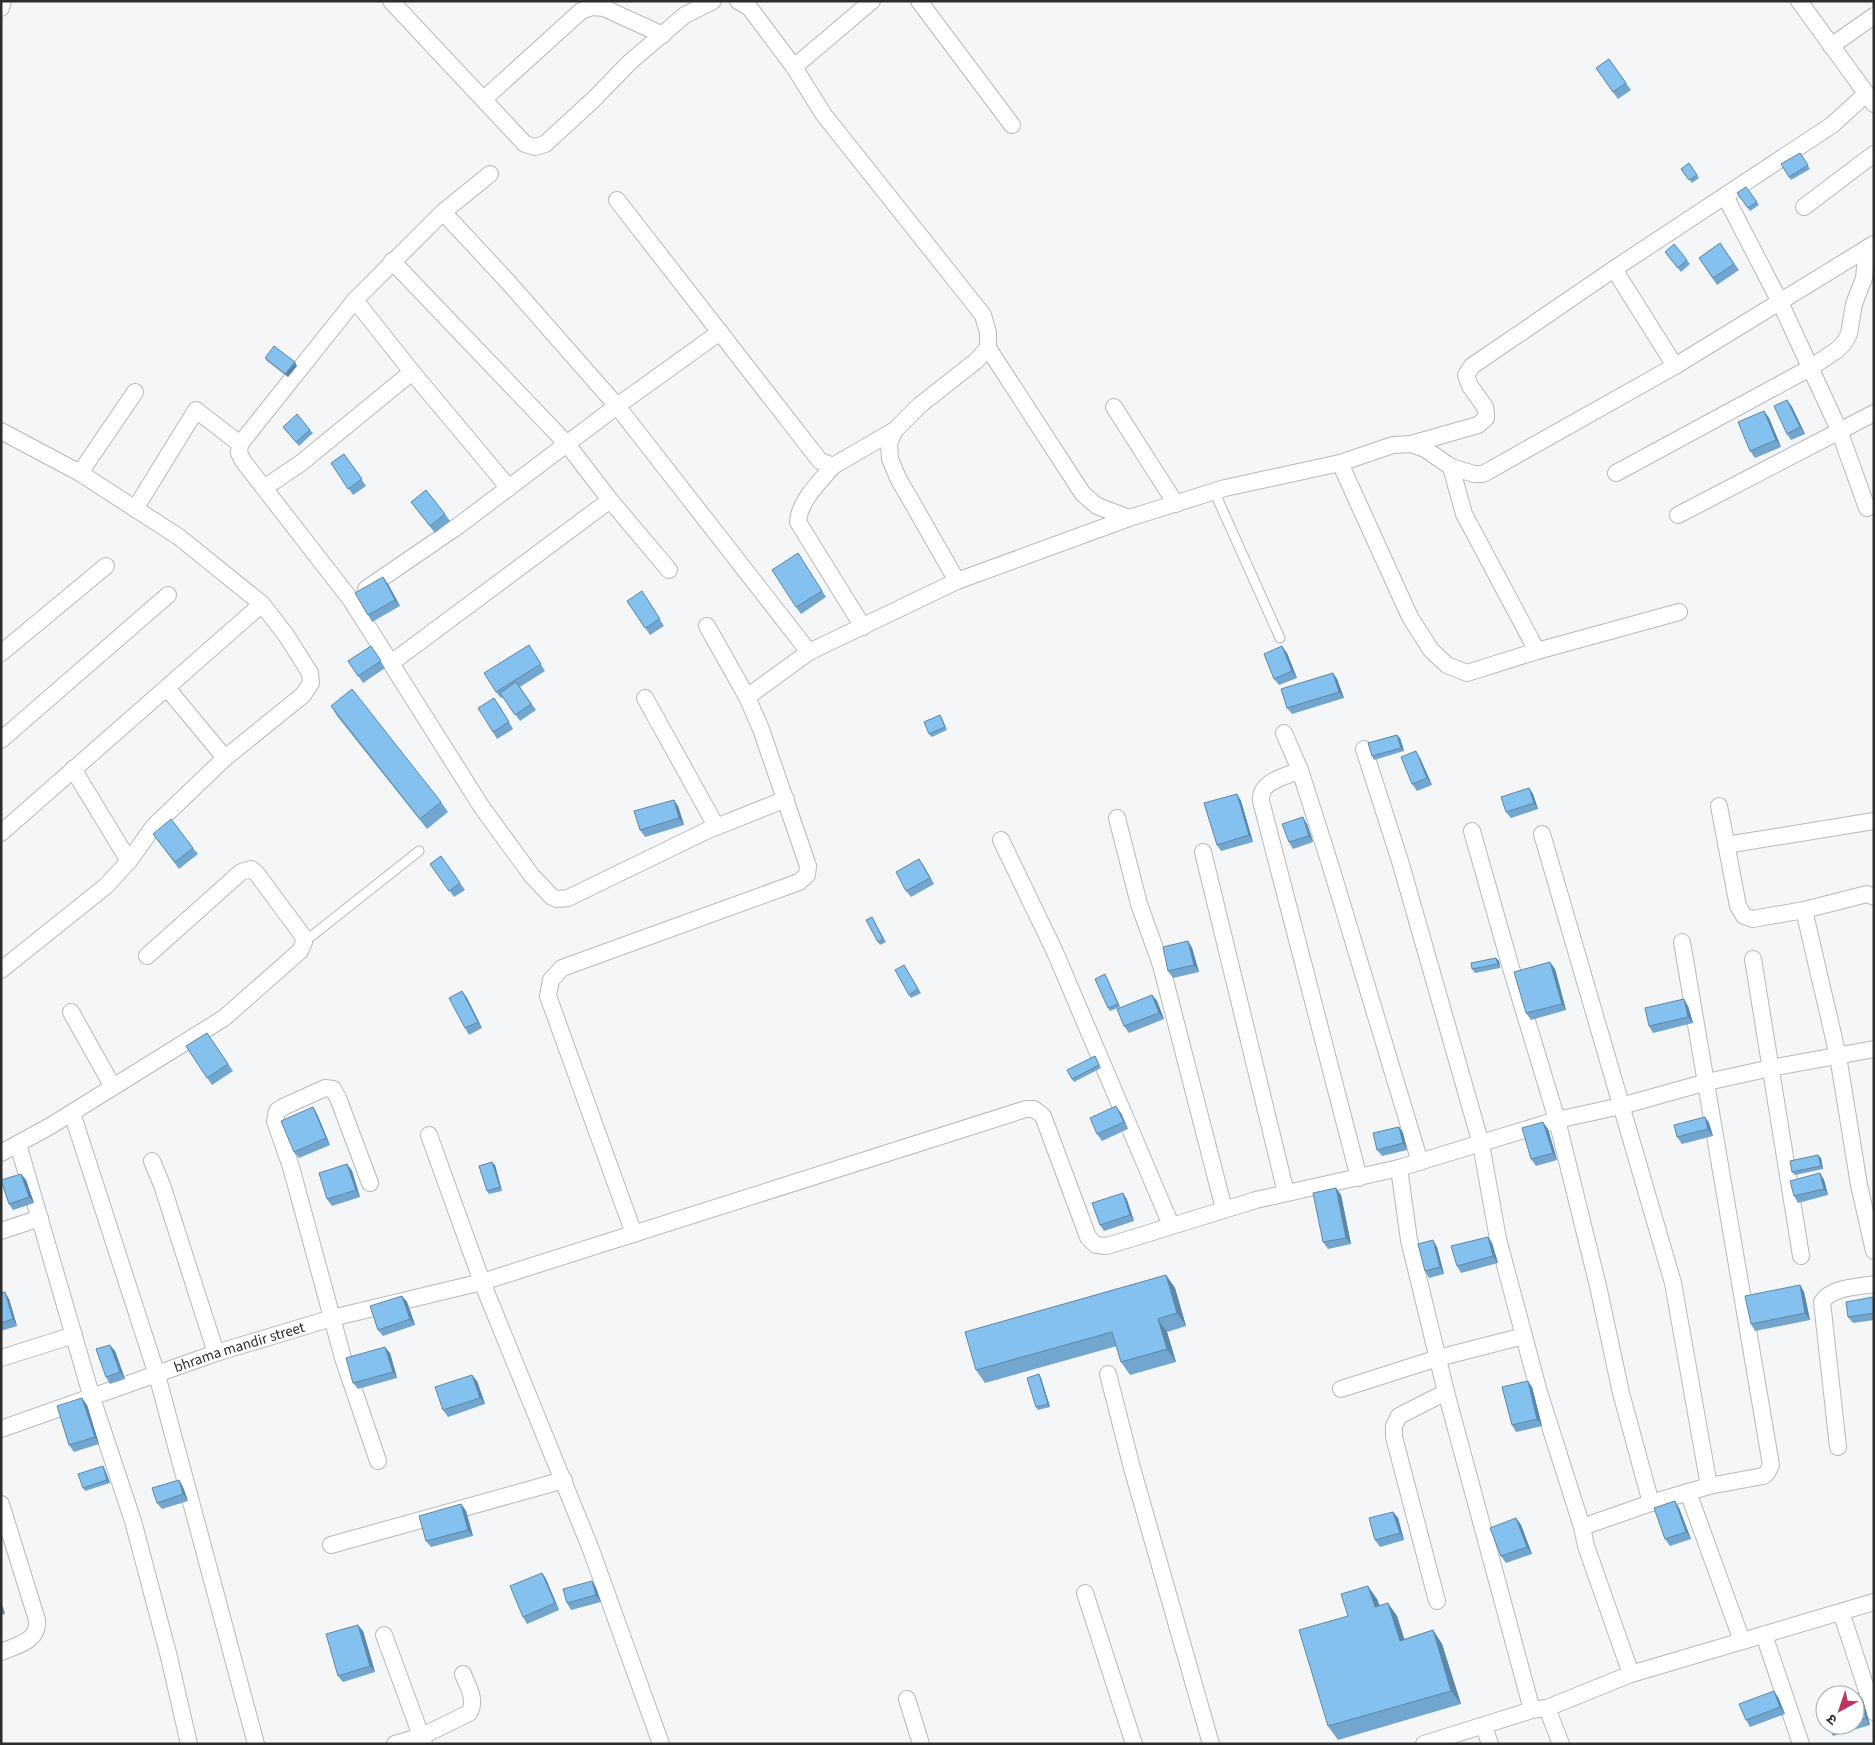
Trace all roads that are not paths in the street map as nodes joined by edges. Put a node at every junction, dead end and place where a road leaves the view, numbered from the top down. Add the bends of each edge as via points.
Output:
1 (3, 1) edge
2 (391, 1) edge
3 (714, 1) edge
4 (738, 1) edge
5 (872, 1) edge
6 (919, 1) edge
7 (1799, 1) edge
8 (1, 8) edge
9 (1874, 16) edge
10 (662, 35) junction
11 (1831, 46) junction
12 (794, 67) junction
13 (484, 98) junction
14 (1870, 99) edge
15 (1012, 125) dead end
16 (1874, 154) edge
17 (490, 174) dead end
18 (1725, 196) junction
19 (617, 200) dead end
20 (1804, 208) dead end
21 (443, 212) junction
22 (1871, 246) edge
23 (392, 261) junction
24 (1614, 269) junction
25 (355, 300) junction
26 (1780, 302) junction
27 (720, 332) junction
28 (988, 348) junction
29 (1675, 366) junction
30 (1810, 368) junction
31 (412, 372) junction
32 (134, 392) dead end
33 (617, 406) junction
34 (1114, 407) dead end
35 (1874, 413) edge
36 (895, 430) junction
37 (1839, 430) junction
38 (1, 431) edge
39 (240, 444) junction
40 (567, 444) junction
41 (1411, 444) junction
42 (1340, 463) junction
43 (833, 466) junction
44 (1451, 466) junction
45 (1616, 472) dead end
46 (80, 473) junction
47 (264, 488) junction
48 (509, 488) junction
49 (1214, 491) junction
50 (610, 500) junction
51 (1176, 504) junction
52 (134, 508) junction
53 (1867, 508) dead end
54 (1678, 515) dead end
55 (1129, 518) junction
56 (106, 566) dead end
57 (669, 570) dead end
58 (956, 581) junction
59 (168, 595) dead end
60 (351, 600) junction
61 (262, 604) junction
62 (1679, 612) dead end
63 (707, 626) dead end
64 (863, 626) junction
65 (1280, 638) dead end
66 (1537, 651) junction
67 (809, 652) junction
68 (1, 653) edge
69 (391, 662) junction
70 (166, 688) junction
71 (747, 697) junction
72 (645, 698) dead end
73 (1284, 733) dead end
74 (1, 740) edge
75 (1364, 749) dead end
76 (225, 758) junction
77 (73, 769) junction
78 (1300, 770) junction
79 (786, 799) junction
80 (1719, 806) dead end
81 (1117, 818) dead end
82 (1874, 821) edge
83 (716, 826) junction
84 (1472, 831) dead end
85 (1, 833) edge
86 (1542, 834) dead end
87 (1001, 840) dead end
88 (1726, 845) junction
89 (419, 851) dead end
90 (1203, 852) dead end
91 (128, 861) junction
92 (1874, 897) edge
93 (1804, 910) junction
94 (304, 942) junction
95 (1682, 942) dead end
96 (147, 956) dead end
97 (1753, 959) dead end
98 (1, 970) edge
99 (71, 1012) dead end
100 (1874, 1049) edge
101 (1838, 1056) junction
102 (1771, 1068) junction
103 (1707, 1082) junction
104 (113, 1087) junction
105 (1620, 1106) junction
106 (72, 1113) junction
107 (1557, 1120) junction
108 (429, 1135) dead end
109 (18, 1144) junction
110 (1481, 1144) junction
111 (1, 1153) edge
112 (152, 1161) dead end
113 (1420, 1162) junction
114 (1399, 1168) junction
115 (1359, 1178) junction
116 (370, 1183) dead end
117 (1286, 1193) junction
118 (1224, 1209) junction
119 (40, 1218) junction
120 (1171, 1225) junction
121 (1, 1231) edge
122 (634, 1234) junction
123 (1874, 1251) edge
124 (1801, 1256) dead end
125 (482, 1282) junction
126 (1874, 1284) edge
127 (332, 1318) junction
128 (74, 1335) junction
129 (1524, 1336) junction
130 (216, 1353) junction
131 (1, 1358) edge
132 (1438, 1358) junction
133 (1108, 1374) dead end
134 (157, 1375) junction
135 (1341, 1388) dead end
136 (1446, 1392) junction
137 (92, 1398) junction
138 (1, 1429) edge
139 (1838, 1447) dead end
140 (378, 1461) dead end
141 (564, 1480) junction
142 (1709, 1486) junction
143 (1688, 1492) junction
144 (1651, 1503) junction
145 (1, 1504) edge
146 (1582, 1527) junction
147 (331, 1545) dead end
148 (1085, 1592) dead end
149 (1437, 1600) dead end
150 (1874, 1602) edge
151 (1841, 1612) junction
152 (384, 1635) dead end
153 (1764, 1635) junction
154 (1742, 1641) junction
155 (1, 1652) edge
156 (463, 1674) dead end
157 (1632, 1674) junction
158 (907, 1699) dead end
159 (1540, 1709) junction
160 (1874, 1712) edge
161 (1484, 1726) junction
162 (423, 1740) edge
163 (189, 1744) edge
164 (256, 1744) edge
165 (395, 1744) edge
166 (661, 1744) edge
167 (921, 1744) edge
168 (1134, 1744) edge
169 (1211, 1744) edge
170 (1424, 1744) edge
171 (1490, 1744) edge
172 (1561, 1744) edge
173 (1801, 1744) edge

1 - 8 street
2 - 13 street
3 - 10 street via 685,15
4 - 12 street via 749,7
5 - 12 street
6 - 15 street
7 - 11 street
9 - 11 street
10 - 13 street via 604,8 580,11
10 - 13 street via 544,144 535,147 525,144
11 - 14 street
12 - 28 street via 824,116 983,315
14 - 18 street
16 - 20 street
17 - 21 street
18 - 24 street
18 - 26 street
19 - 27 street
21 - 23 street
21 - 33 street
22 - 26 street
22 - 30 street via 1849,334 1844,344
23 - 25 street
23 - 40 street
24 - 29 street
24 - 41 street via 1468,370 1466,375 1470,386 1486,413 1486,418 1478,425
25 - 31 street
25 - 39 street
26 - 29 street
26 - 30 street
27 - 33 street
27 - 43 street via 820,461
28 - 36 street
28 - 55 street via 1082,494 1097,506
29 - 44 street via 1483,474
30 - 37 street
30 - 45 street
31 - 47 street via 301,463
31 - 48 street
32 - 46 street
33 - 40 street
33 - 67 street
34 - 51 street
35 - 37 street
36 - 43 street
36 - 58 street via 889,443 895,472
37 - 53 street
37 - 54 street
38 - 46 street
39 - 47 street via 242,461
39 - 52 street via 196,410
40 - 48 street
40 - 50 street
41 - 42 street via 1394,445
41 - 44 street
42 - 49 street
42 - 66 street via 1410,617 1431,650 1447,665 1467,673
43 - 64 street via 800,510 798,522
44 - 66 street via 1464,514
46 - 52 street
47 - 60 street
48 - 60 street
49 - 51 street
49 - 65 lane
50 - 57 street
50 - 69 street
51 - 55 street
52 - 61 street via 179,537
55 - 58 street
56 - 68 street
58 - 64 street
59 - 74 street
60 - 69 street
61 - 70 street
61 - 76 street via 304,662 311,683 303,695
62 - 66 street
63 - 71 street
64 - 67 street
67 - 71 street
69 - 83 street via 482,806 532,876 552,897 568,898
70 - 76 street
70 - 77 street
71 - 79 street
72 - 83 street
73 - 78 street
75 - 110 street
76 - 91 street via 154,826
77 - 85 street
77 - 91 street
78 - 113 street
78 - 115 street via 1265,787 1261,801
79 - 83 street
79 - 122 street via 808,866 806,875 799,882 562,968 551,980 548,996
80 - 88 street
81 - 118 street via 1139,904 1161,965
82 - 88 street
84 - 107 street
86 - 105 street
87 - 120 street via 1055,952
88 - 93 street via 1738,906 1744,916 1753,919
89 - 94 lane
90 - 117 street
91 - 98 street via 106,886
92 - 93 street via 1867,894
93 - 101 street
94 - 96 street via 303,936 251,869 241,872
94 - 104 street via 300,951 224,1018
95 - 103 street
97 - 102 street
99 - 104 street
100 - 101 street, bhrama mandir street
101 - 102 street, bhrama mandir street
101 - 123 street via 1859,1184
102 - 103 street, bhrama mandir street
102 - 124 street
103 - 105 street, bhrama mandir street
103 - 142 street via 1771,1460 1770,1469 1763,1476
104 - 106 street
105 - 107 street, bhrama mandir street
105 - 142 street via 1673,1283
106 - 109 street
106 - 134 street
107 - 110 street, bhrama mandir street
107 - 144 street via 1621,1393
108 - 125 street
109 - 111 street
109 - 119 street
110 - 113 street, bhrama mandir street
110 - 129 street via 1498,1239
112 - 130 street
113 - 114 street, bhrama mandir street
114 - 115 street, bhrama mandir street
114 - 132 street via 1409,1240
115 - 117 street, bhrama mandir street
116 - 127 street via 333,1089 325,1088 277,1112 275,1121 291,1167
117 - 118 street, bhrama mandir street
118 - 120 street, bhrama mandir street
119 - 121 street
119 - 128 street
120 - 122 street, bhrama mandir street via 1107,1246 1096,1245 1088,1237 1043,1116 1034,1109 1026,1109
122 - 125 street, bhrama mandir street
125 - 127 street, bhrama mandir street
125 - 141 street
126 - 139 street via 1833,1292 1822,1302
127 - 130 street, bhrama mandir street
127 - 140 street
128 - 131 street
128 - 137 street
129 - 132 street
129 - 146 street
130 - 134 street, bhrama mandir street
132 - 135 street
132 - 136 street
133 - 169 street
134 - 137 street, bhrama mandir street
134 - 164 street
136 - 149 street via 1399,1416 1394,1426 1394,1437
136 - 159 street
137 - 138 street, bhrama mandir street
137 - 163 street via 133,1520
141 - 147 street
141 - 166 street
142 - 143 street
143 - 144 street
143 - 154 street
144 - 146 street
145 - 155 street via 38,1630 32,1638
146 - 157 street
148 - 168 street
150 - 151 street
151 - 153 street
151 - 160 street
152 - 162 street
153 - 154 street
153 - 173 street
154 - 157 street
156 - 162 street via 473,1700 469,1713
157 - 159 street
158 - 167 street
159 - 161 street
159 - 172 street
161 - 170 street
161 - 171 street
162 - 165 street

